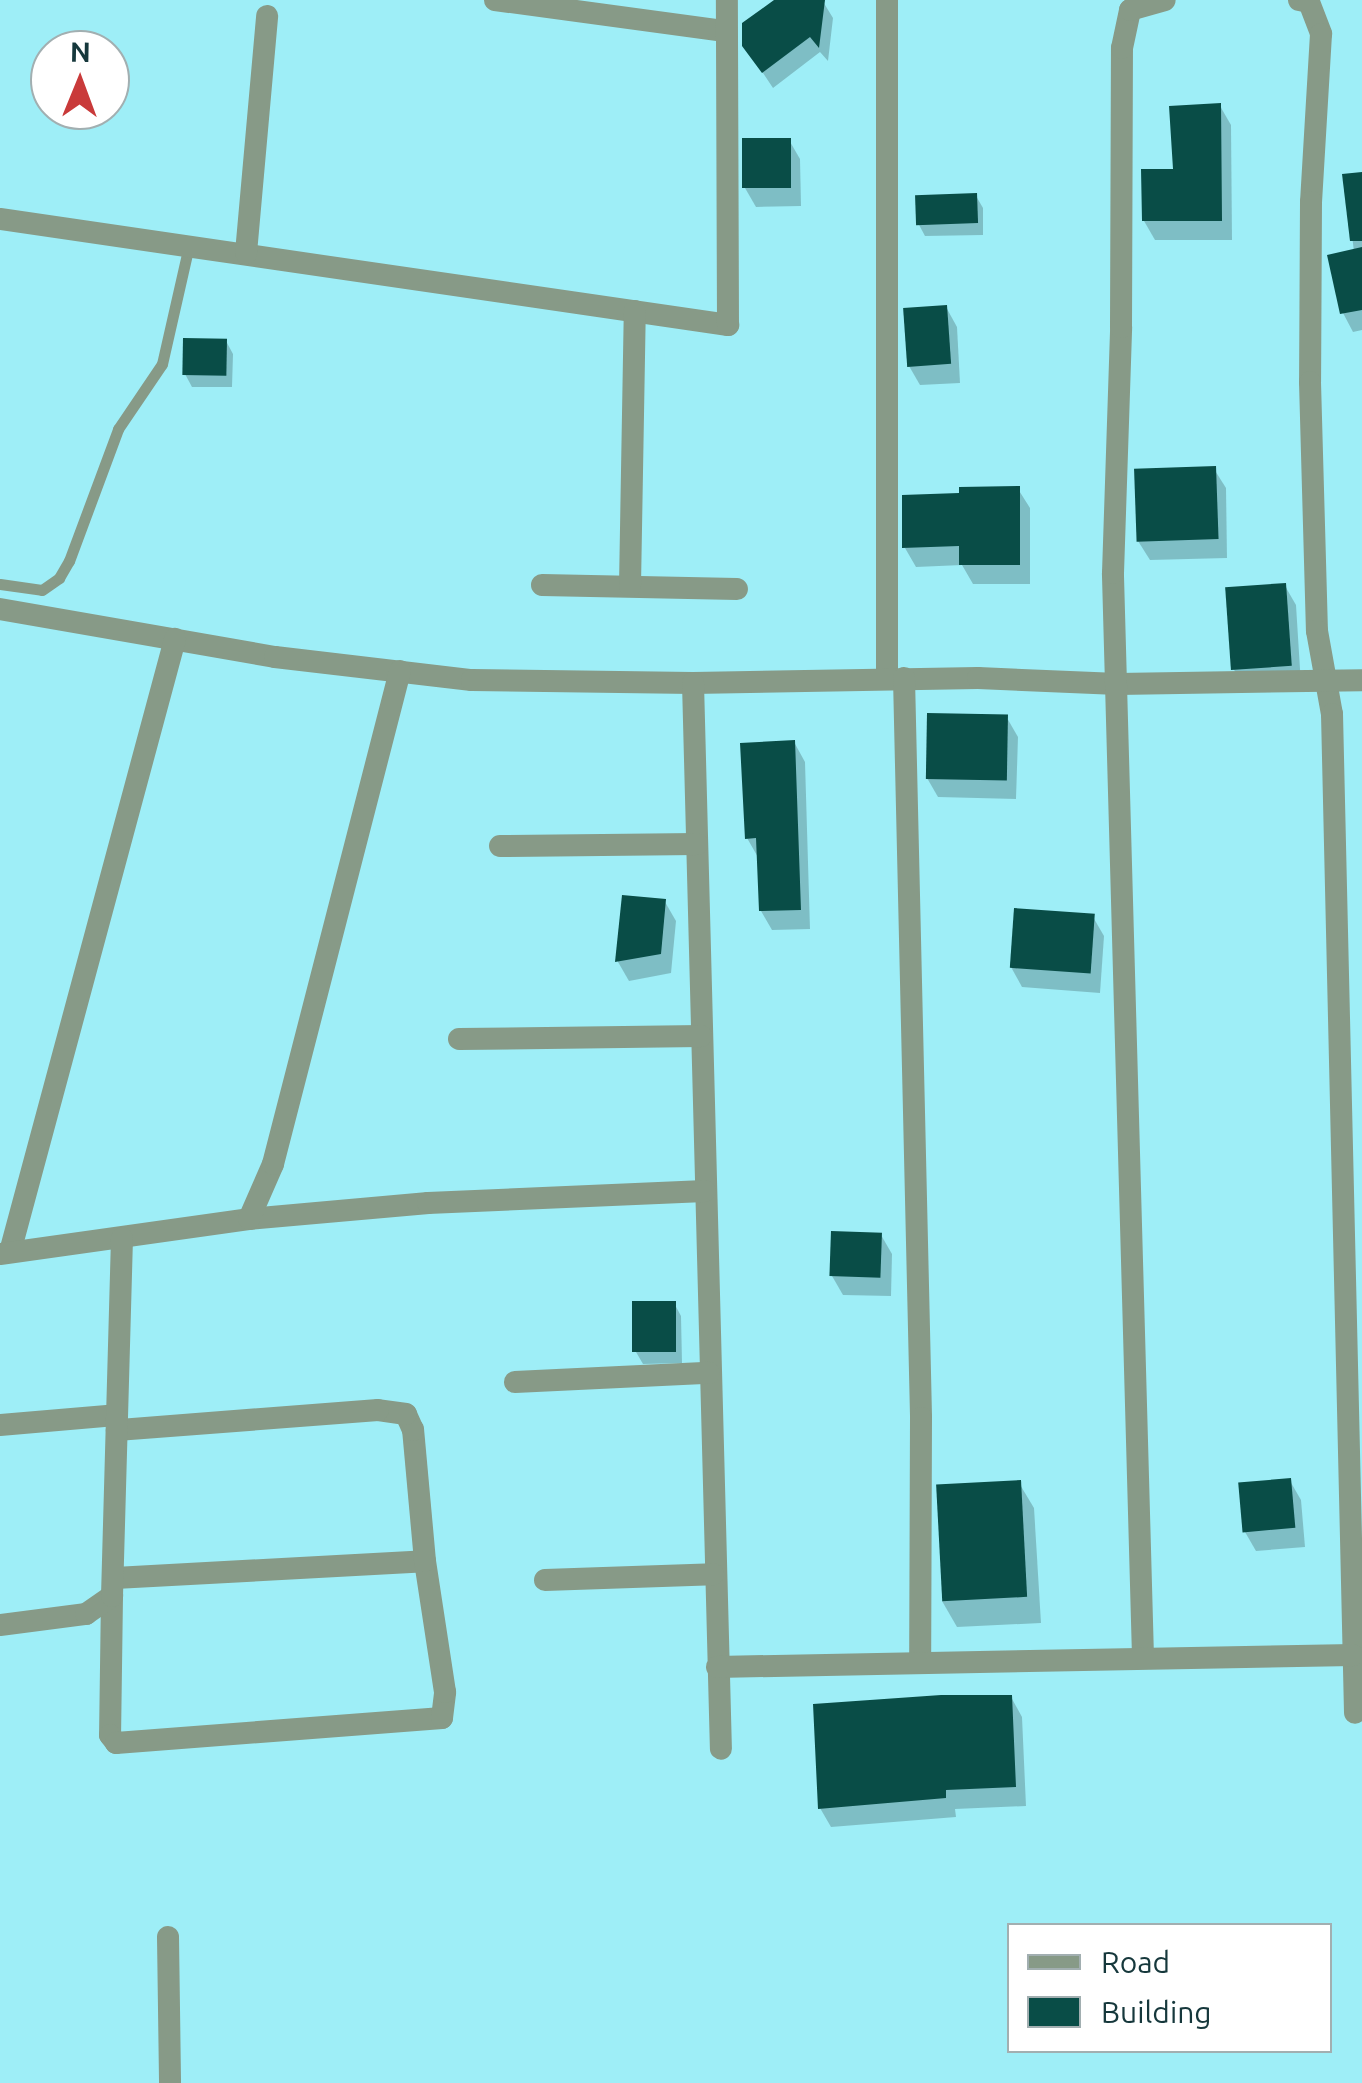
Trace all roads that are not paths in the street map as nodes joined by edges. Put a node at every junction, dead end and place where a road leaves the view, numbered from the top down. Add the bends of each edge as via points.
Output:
1 (495, 0) edge
2 (726, 0) edge
3 (887, 0) edge
4 (1165, 0) edge
5 (1299, 0) edge
6 (267, 16) dead end
7 (725, 32) junction
8 (0, 219) edge
9 (189, 244) junction
10 (246, 253) junction
11 (634, 311) junction
12 (0, 584) edge
13 (542, 584) dead end
14 (630, 586) junction
15 (737, 589) dead end
16 (0, 609) edge
17 (174, 638) junction
18 (400, 671) junction
19 (896, 678) junction
20 (1324, 680) junction
21 (1362, 680) edge
22 (694, 683) junction
23 (1118, 684) junction
24 (696, 844) junction
25 (500, 846) dead end
26 (701, 1036) junction
27 (459, 1039) dead end
28 (705, 1192) junction
29 (249, 1218) junction
30 (122, 1238) junction
31 (5, 1253) edge
32 (710, 1373) junction
33 (515, 1382) dead end
34 (116, 1422) junction
35 (0, 1425) edge
36 (425, 1562) junction
37 (713, 1574) junction
38 (545, 1580) dead end
39 (114, 1587) junction
40 (0, 1626) edge
41 (1353, 1655) junction
42 (1143, 1657) junction
43 (920, 1662) junction
44 (717, 1667) junction
45 (1355, 1713) dead end
46 (720, 1749) dead end
47 (168, 1937) dead end
48 (170, 2083) edge

1 - 7 street
2 - 7 street
3 - 19 street
4 - 23 street via 1130,10 1122,48 1113,573
5 - 20 street via 1309,2 1321,34 1310,202 1310,382
6 - 10 street
7 - 11 street via 728,324
8 - 9 street
9 - 10 street
9 - 12 lane via 162,364 118,428 69,561 42,590
10 - 11 street
11 - 14 street
13 - 14 street
14 - 15 street
16 - 17 street
17 - 18 street
17 - 31 street
18 - 22 street via 472,680
18 - 29 street via 273,1164
19 - 22 street
19 - 23 street
19 - 43 street via 921,1418
20 - 21 street
20 - 23 street
20 - 41 street via 1332,714
22 - 24 street
23 - 42 street
24 - 25 street
24 - 26 street
26 - 27 street
26 - 28 street
28 - 29 street
28 - 32 street
29 - 30 street
30 - 31 street
30 - 34 street
32 - 33 street
32 - 37 street
34 - 35 street
34 - 36 street via 406,1414 414,1430
34 - 39 street
36 - 39 street
36 - 39 street via 446,1706 442,1718 423,1724 116,1743 110,1735
37 - 38 street
37 - 44 street
39 - 40 street via 86,1614
41 - 42 street
41 - 45 street
42 - 43 street
43 - 44 street
44 - 46 street
47 - 48 street

